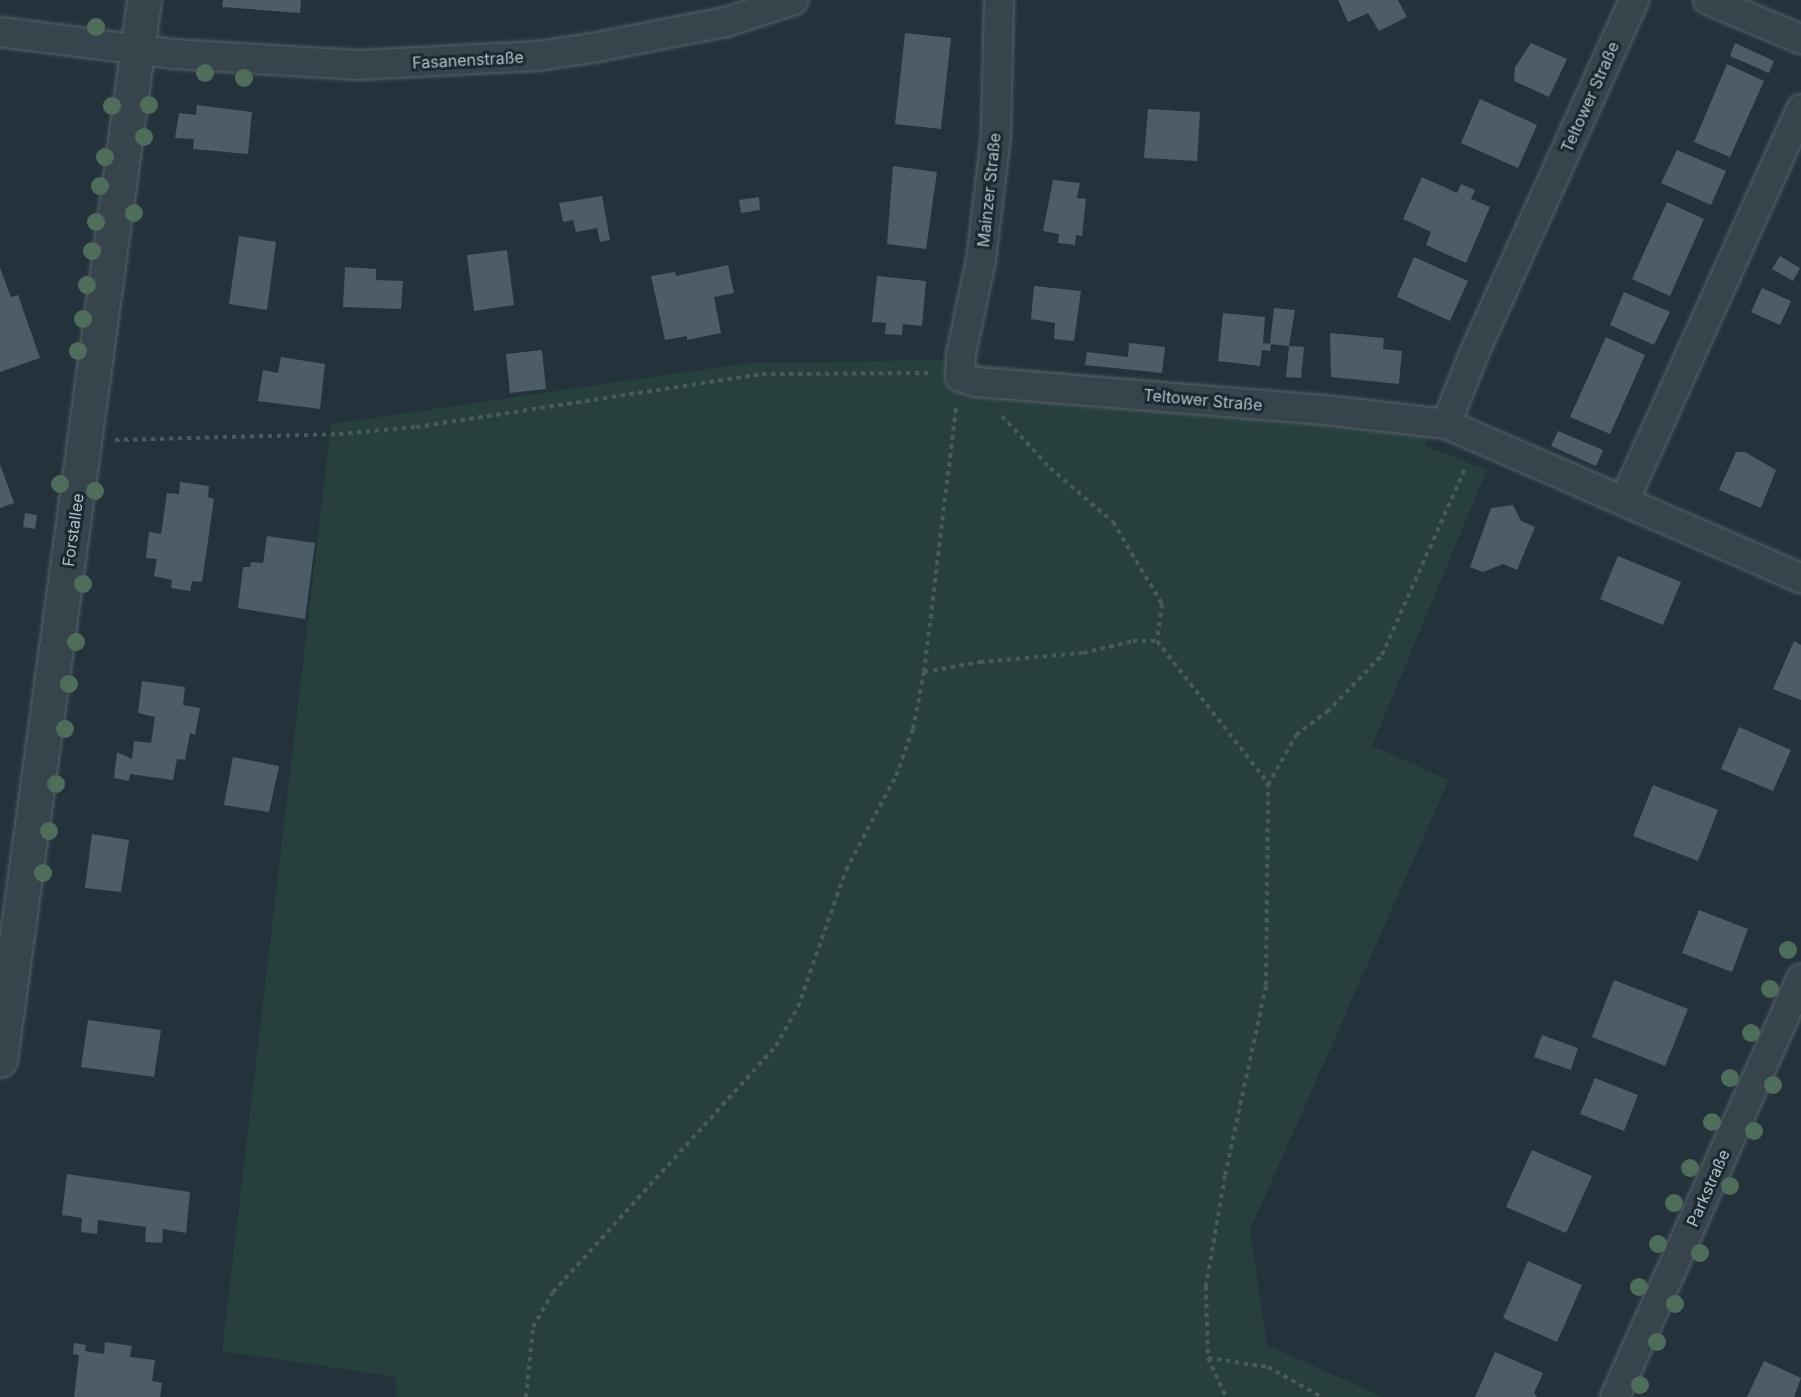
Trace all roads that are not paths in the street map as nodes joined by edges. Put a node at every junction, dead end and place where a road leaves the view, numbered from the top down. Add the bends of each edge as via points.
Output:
1 (144, 0) edge
2 (794, 0) edge
3 (999, 0) edge
4 (1634, 0) edge
5 (1708, 0) edge
6 (0, 32) edge
7 (1801, 39) edge
8 (137, 50) junction
9 (1801, 109) edge
10 (968, 380) joint
11 (1446, 424) junction
12 (1625, 499) junction
13 (1801, 578) edge
14 (1801, 979) edge
15 (0, 1060) edge
16 (1615, 1397) edge

1 - 8 street, Forstallee
2 - 8 street, Fasanenstraße via 663,37 538,56 359,65
3 - 10 street, Mainzer Straße via 996,136 981,260 961,354
4 - 11 street, Teltower Straße via 1475,351
5 - 7 street
6 - 8 street, Fasanenstraße
8 - 15 street, Forstallee
9 - 12 street
10 - 11 street, Teltower Straße
11 - 12 street, Teltower Straße
12 - 13 street, Teltower Straße
14 - 16 street, Parkstraße

